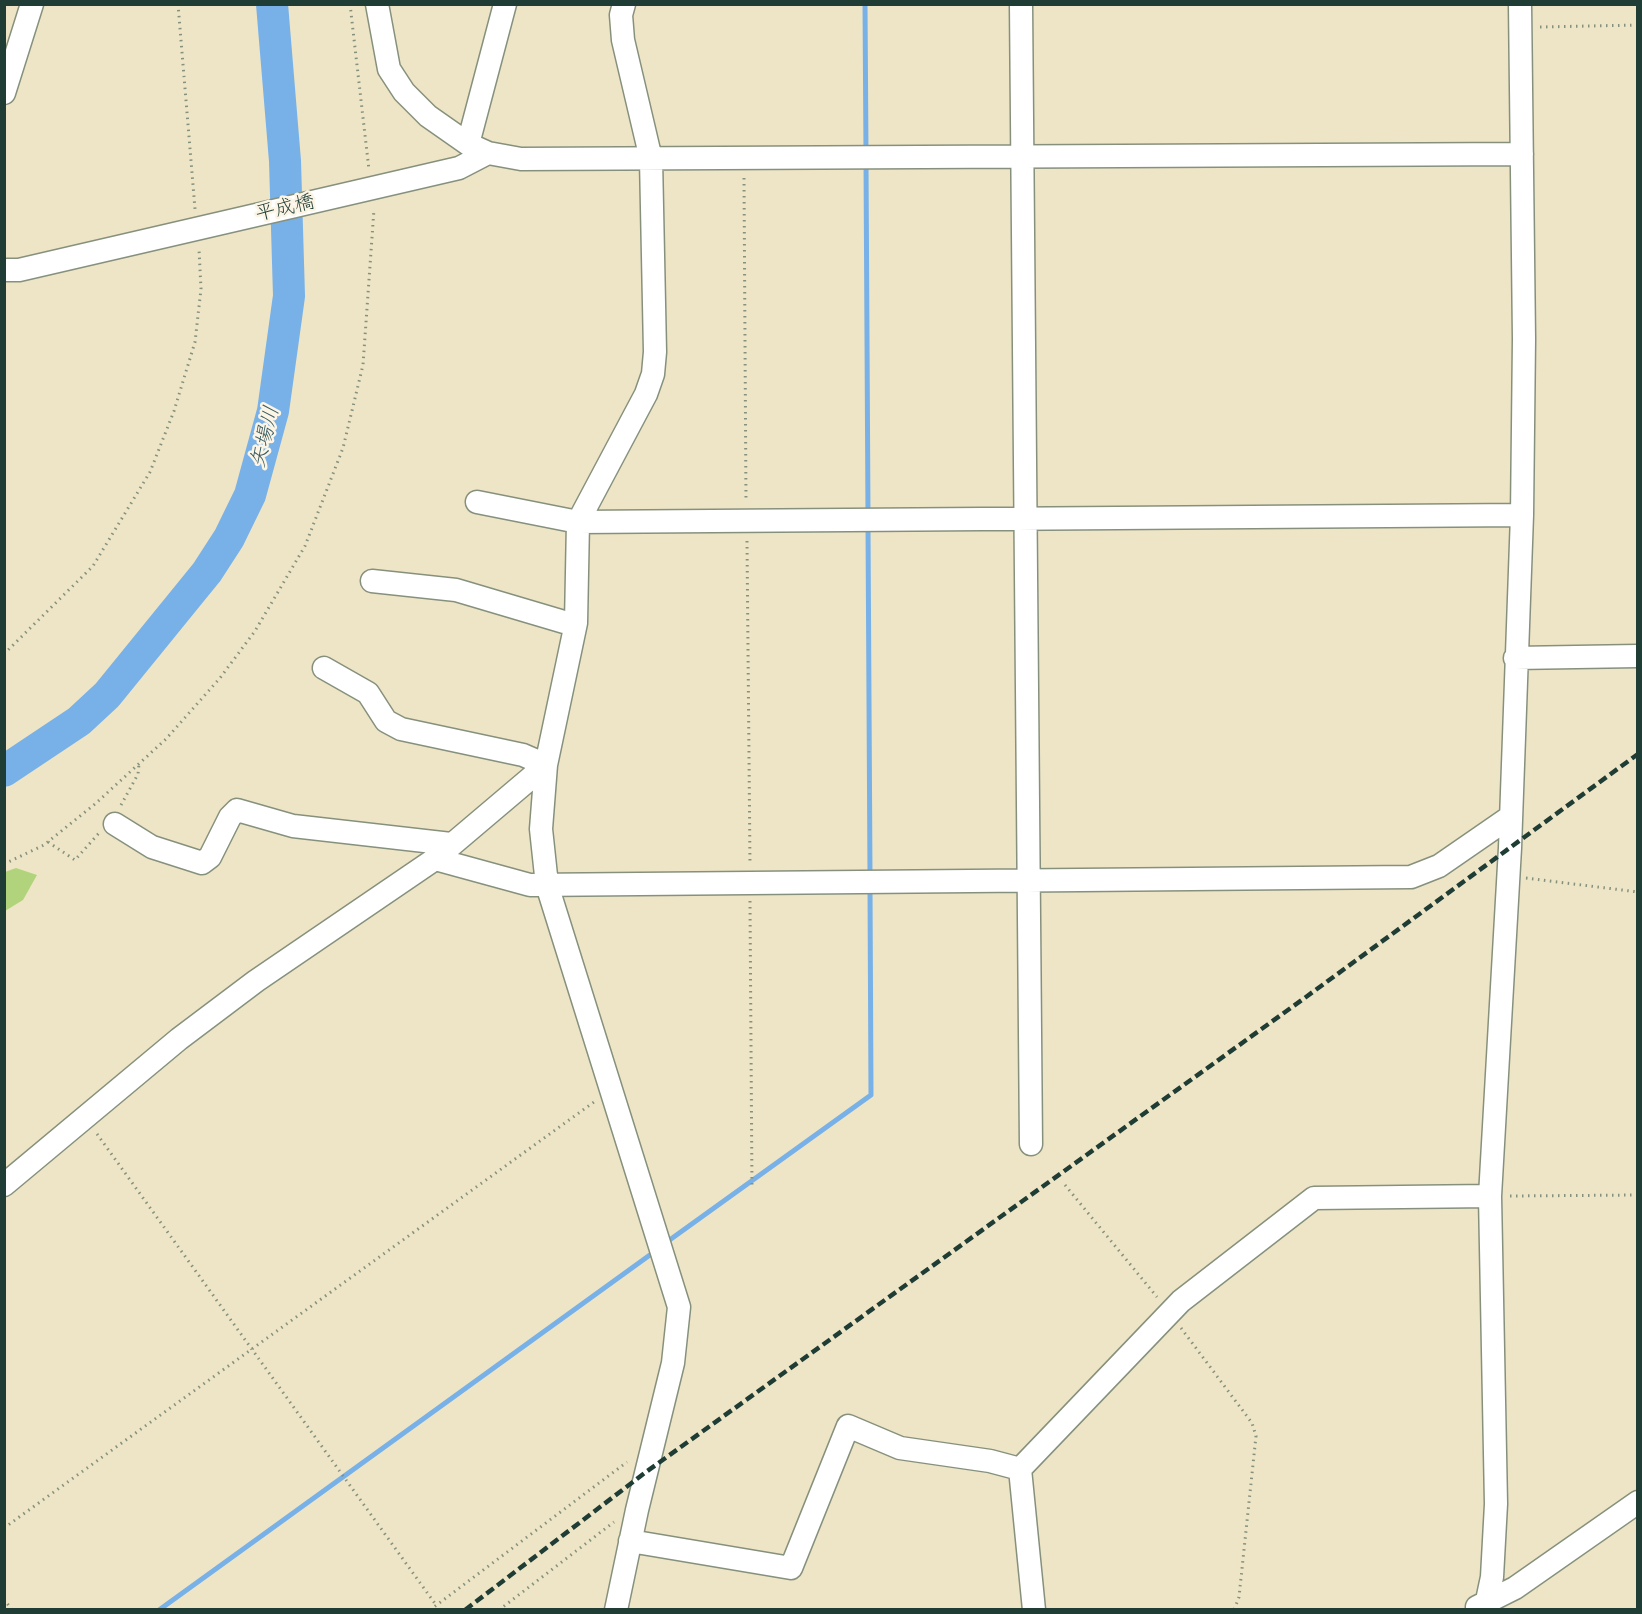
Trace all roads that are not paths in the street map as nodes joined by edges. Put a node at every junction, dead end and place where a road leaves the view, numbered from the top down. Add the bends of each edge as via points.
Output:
1 (32, 4) edge
2 (377, 4) edge
3 (505, 4) edge
4 (624, 4) edge
5 (1021, 4) edge
6 (1520, 4) edge
7 (4, 93) edge
8 (468, 144) junction
9 (488, 153) junction
10 (1522, 154) junction
11 (1021, 156) junction
12 (651, 159) junction
13 (4, 270) edge
14 (477, 502) dead end
15 (1522, 515) junction
16 (1026, 517) junction
17 (578, 522) junction
18 (372, 580) dead end
19 (576, 623) junction
20 (1638, 656) edge
21 (1515, 658) junction
22 (324, 668) dead end
23 (546, 765) junction
24 (1509, 816) junction
25 (115, 824) dead end
26 (443, 851) junction
27 (1028, 879) junction
28 (547, 885) junction
29 (1031, 1144) dead end
30 (4, 1185) edge
31 (1490, 1196) junction
32 (1020, 1469) junction
33 (1635, 1506) edge
34 (630, 1541) junction
35 (1480, 1607) edge
36 (616, 1610) edge
37 (1034, 1610) edge

1 - 7 street
2 - 8 street via 389,69 404,92 428,116
3 - 8 street
4 - 12 street via 622,40
5 - 11 street
6 - 10 street
8 - 9 street
9 - 12 street via 547,161
9 - 13 street, 平成橋 via 459,168 19,270
10 - 11 street
10 - 15 street
11 - 12 street
11 - 16 street
12 - 17 street via 653,374
14 - 17 street
15 - 16 street
15 - 21 street
16 - 17 street
16 - 27 street
17 - 19 street
18 - 19 street via 456,590
19 - 23 street
20 - 21 street
21 - 24 street
22 - 23 street via 368,693 386,721 401,729 523,755
23 - 26 street
23 - 28 street via 541,830
24 - 27 street via 1439,866 1411,877
24 - 31 street
25 - 26 street via 152,847 202,864 237,810 293,826
26 - 28 street via 530,885
26 - 30 street via 179,1039
27 - 28 street
27 - 29 street
28 - 34 street via 679,1307 677,1343
31 - 32 street via 1314,1198 1181,1301
31 - 35 street via 1496,1504 1494,1549
32 - 34 street via 900,1448 848,1426 791,1568
32 - 37 street
33 - 35 street via 1515,1588
34 - 36 street

